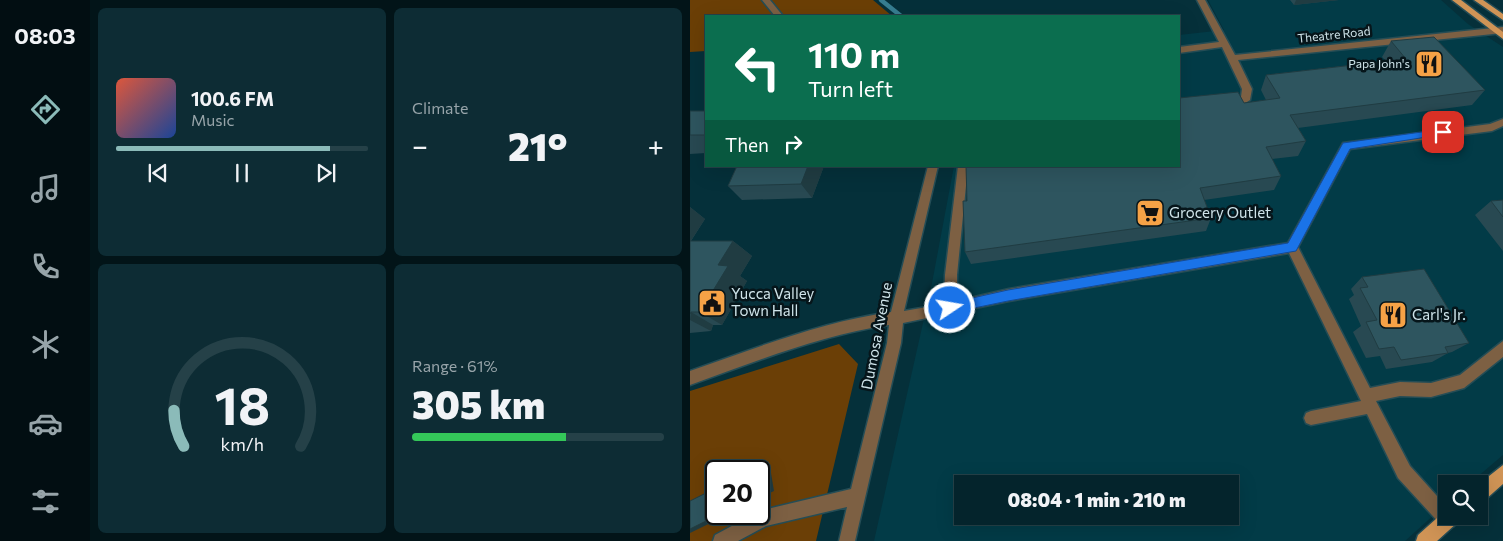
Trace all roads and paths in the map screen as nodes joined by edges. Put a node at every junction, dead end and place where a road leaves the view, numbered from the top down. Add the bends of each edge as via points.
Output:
1 (766, 0) edge
2 (1202, 0) edge
3 (1456, 0) edge
4 (1478, 0) edge
5 (778, 15) edge
6 (1503, 18) edge
7 (1501, 32) edge
8 (1225, 44) junction
9 (1180, 50) edge
10 (1232, 58) junction
11 (1217, 104) edge
12 (1497, 125) edge
13 (1503, 135) edge
14 (933, 167) edge
15 (963, 167) edge
16 (1292, 247) junction
17 (950, 308) junction
18 (897, 317) junction
19 (1503, 348) edge
20 (690, 378) edge
21 (1369, 401) junction
22 (1312, 418) dead end
23 (1503, 473) edge
24 (1488, 486) edge
25 (858, 496) junction
26 (1438, 506) edge
27 (1442, 525) edge
28 (721, 541) edge
29 (847, 541) edge
30 (1424, 541) edge

1 - 5 street
2 - 8 street
3 - 7 main road
4 - 6 main road
7 - 10 street, Theatre Road
8 - 9 street
8 - 10 street
10 - 11 street via 1247,89 1245,100
12 - 13 street
12 - 16 street via 1347,146
14 - 18 street, Dumosa Avenue
15 - 17 street via 950,275
16 - 17 street via 1008,295
16 - 21 street
17 - 18 street
18 - 20 street via 806,337
18 - 25 street, Dumosa Avenue via 894,343
19 - 21 street via 1464,381 1431,390 1400,389
21 - 22 street
21 - 26 street via 1404,472
23 - 24 main road
25 - 28 street via 763,518
25 - 29 street, Dumosa Avenue
27 - 30 main road

